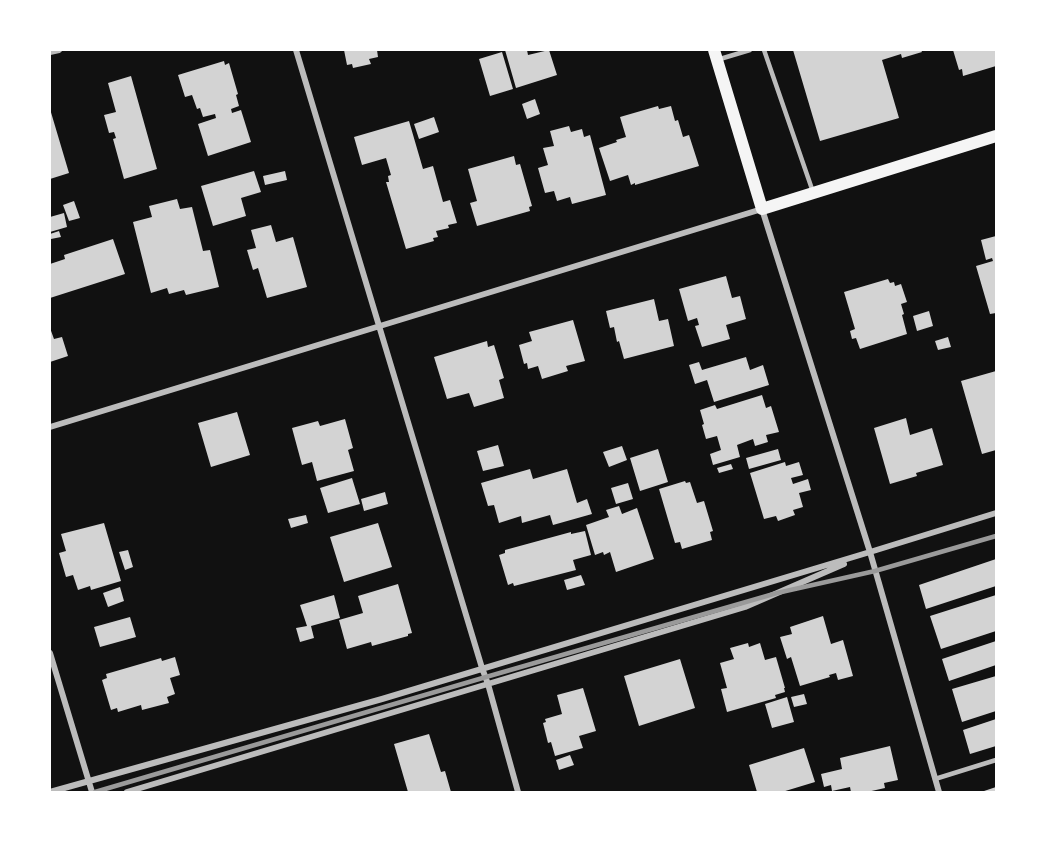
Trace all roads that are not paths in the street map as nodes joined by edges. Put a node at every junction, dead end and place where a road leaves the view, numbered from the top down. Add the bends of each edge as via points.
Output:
1 (59, 50) edge
2 (296, 50) edge
3 (750, 50) edge
4 (764, 50) edge
5 (50, 52) edge
6 (715, 55) edge
7 (996, 136) edge
8 (814, 193) junction
9 (762, 209) junction
10 (379, 326) junction
11 (50, 427) edge
12 (996, 513) edge
13 (870, 552) junction
14 (50, 654) edge
15 (482, 669) junction
16 (488, 684) junction
17 (996, 760) edge
18 (935, 779) junction
19 (88, 780) junction
20 (50, 792) edge
21 (92, 792) edge
22 (127, 792) edge
23 (518, 792) edge
24 (939, 792) edge

1 - 5 street
2 - 10 street
3 - 6 lane
4 - 8 lane
6 - 9 main road
7 - 8 main road
8 - 9 main road
9 - 10 street
9 - 13 street
10 - 11 street
10 - 15 street
12 - 13 street
13 - 15 street
13 - 16 street via 745,607
13 - 18 street
14 - 19 street
15 - 16 street
15 - 19 street
16 - 22 street
16 - 23 street
17 - 18 lane
18 - 24 street
19 - 20 street
19 - 21 street

